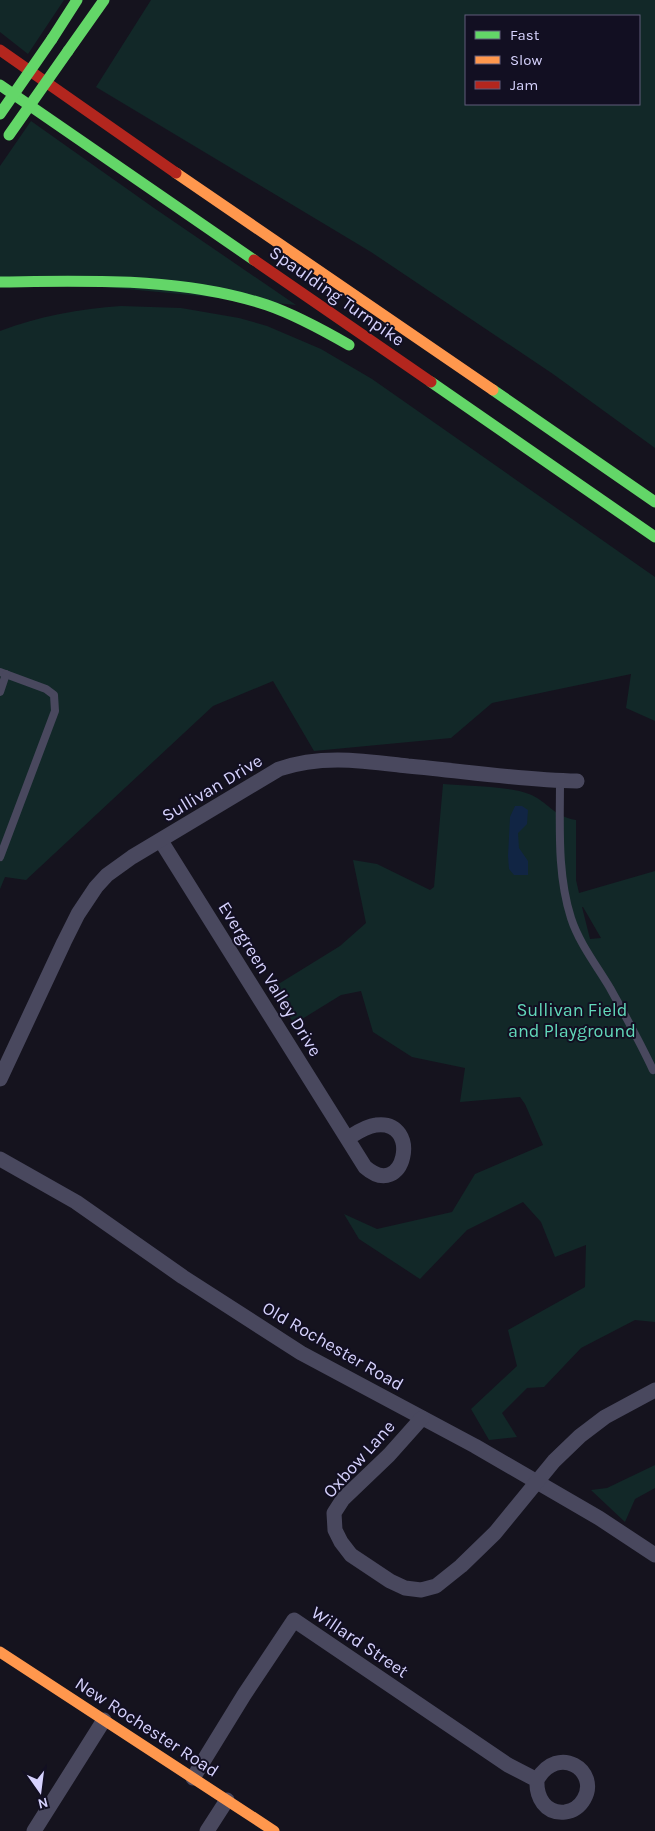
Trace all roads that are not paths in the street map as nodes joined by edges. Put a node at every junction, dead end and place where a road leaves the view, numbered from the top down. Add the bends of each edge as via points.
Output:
1 (77, 0) edge
2 (104, 0) edge
3 (0, 50) edge
4 (0, 85) edge
5 (0, 114) edge
6 (7, 138) dead end
7 (0, 282) edge
8 (79, 282) junction
9 (36, 294) dead end
10 (360, 352) dead end
11 (398, 374) dead end
12 (450, 396) junction
13 (655, 502) edge
14 (655, 537) edge
15 (3, 673) edge
16 (0, 692) edge
17 (560, 781) junction
18 (576, 781) dead end
19 (161, 841) junction
20 (0, 857) edge
21 (652, 1070) dead end
22 (0, 1078) edge
23 (348, 1138) dead end
24 (0, 1159) edge
25 (655, 1390) edge
26 (422, 1418) junction
27 (536, 1481) junction
28 (655, 1555) edge
29 (0, 1652) edge
30 (104, 1720) junction
31 (193, 1778) junction
32 (537, 1780) dead end
33 (227, 1800) junction
34 (34, 1831) edge
35 (207, 1831) edge
36 (274, 1831) edge

1 - 5 main road, bridge
2 - 6 main road, bridge
3 - 13 main road, Spaulding Turnpike
4 - 12 main road, Spaulding Turnpike
7 - 8 main road
8 - 9 main road
8 - 10 main road via 169,284 216,291 295,316
11 - 12 main road
12 - 14 main road, Spaulding Turnpike
15 - 16 lane
15 - 20 lane via 46,689 54,695 55,710
17 - 18 street, Sullivan Drive
17 - 19 street, Sullivan Drive via 344,759 295,764 239,791
17 - 21 lane via 563,889 571,919
19 - 22 street, Sullivan Drive via 107,875 90,895 64,942
19 - 23 street, Evergreen Valley Drive
24 - 26 street, Old Rochester Road via 76,1202 182,1277 301,1353
25 - 27 street, Oxbow Lane via 586,1431
26 - 27 street, Old Rochester Road
26 - 27 street, Oxbow Lane via 343,1499 334,1513 335,1530 351,1555 390,1582 421,1590 436,1586 495,1533
27 - 28 street, Old Rochester Road
29 - 30 main road, New Rochester Road
30 - 31 main road, New Rochester Road
30 - 34 street
31 - 32 street, Willard Street via 294,1620 508,1765
31 - 33 main road, New Rochester Road
33 - 35 street
33 - 36 main road, New Rochester Road

